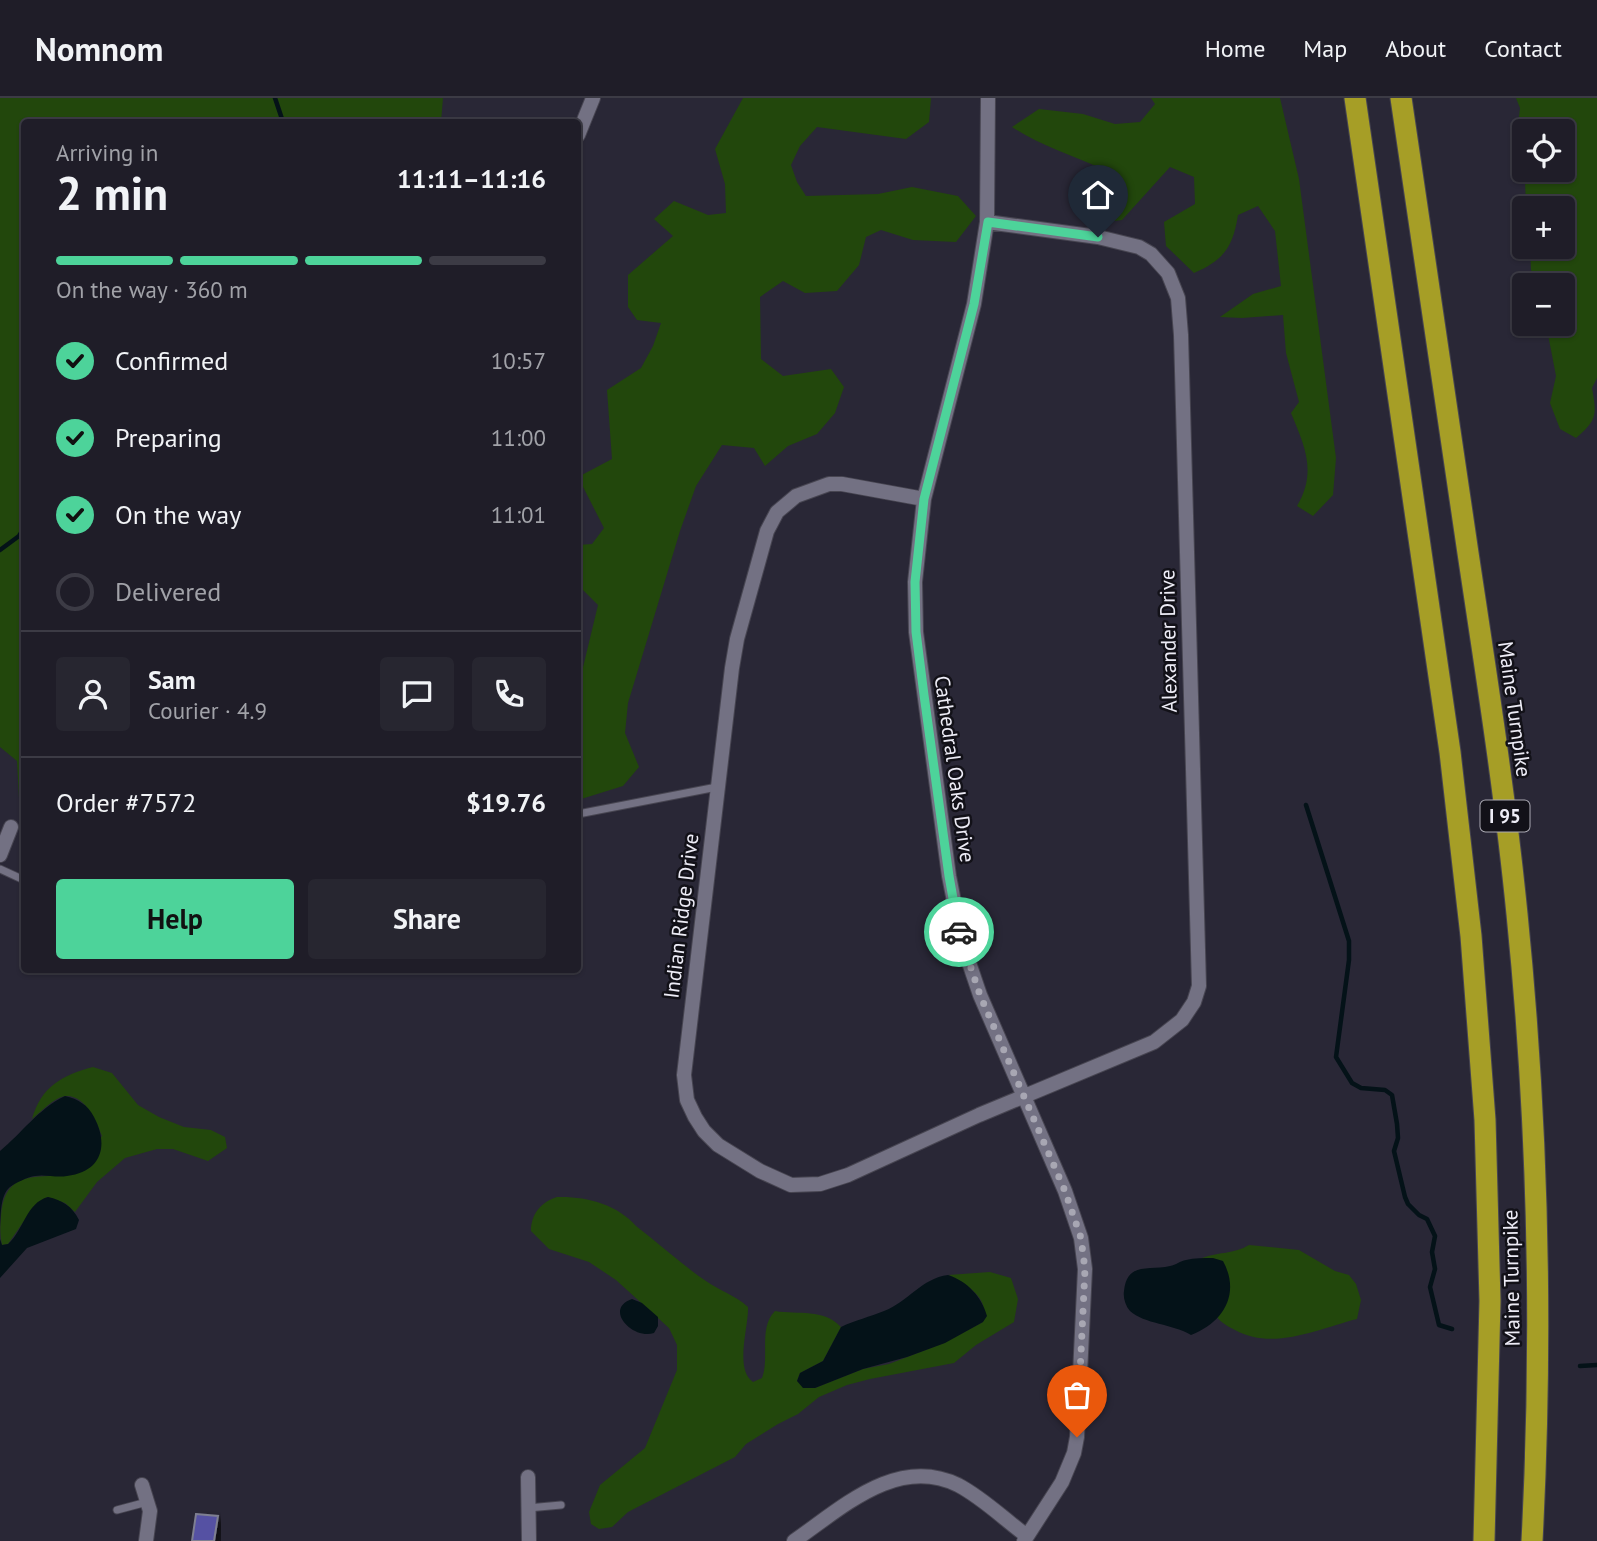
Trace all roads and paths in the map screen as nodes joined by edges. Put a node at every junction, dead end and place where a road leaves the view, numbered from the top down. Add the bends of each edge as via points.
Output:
1 (593, 98) edge
2 (988, 98) edge
3 (1355, 98) edge
4 (1401, 98) edge
5 (581, 128) edge
6 (988, 222) junction
7 (924, 499) junction
8 (718, 787) junction
9 (581, 813) edge
10 (10, 827) dead end
11 (0, 855) edge
12 (0, 869) edge
13 (21, 879) edge
14 (1023, 1096) junction
15 (528, 1477) dead end
16 (142, 1485) dead end
17 (148, 1502) junction
18 (561, 1505) dead end
19 (528, 1508) junction
20 (117, 1510) dead end
21 (1026, 1539) edge
22 (146, 1541) edge
23 (529, 1541) edge
24 (794, 1541) edge
25 (1485, 1541) edge
26 (1532, 1541) edge

1 - 5 street
2 - 6 street, Cathedral Oaks Drive
3 - 25 highway, Maine Turnpike / I 95 via 1450,752 1471,936 1485,1119 1490,1301
4 - 26 highway, Maine Turnpike / I 95 via 1495,733 1517,915 1538,1275
6 - 7 street, Cathedral Oaks Drive via 976,294
6 - 14 street, Alexander Drive via 1139,247 1168,273 1178,298 1181,335 1199,986 1186,1015 1161,1038
7 - 8 street, Indian Ridge Drive via 829,484 796,496 778,512 767,531 737,639
7 - 14 street, Cathedral Oaks Drive via 915,582 916,632 949,876 968,960
8 - 9 lane
8 - 14 street, Indian Ridge Drive via 684,1075 690,1108 710,1137 740,1160 782,1182 820,1184
10 - 11 street
12 - 13 lane
14 - 21 street, Cathedral Oaks Drive via 1076,1221 1085,1269 1074,1452 1053,1499
15 - 19 street
16 - 17 street
17 - 20 lane
17 - 22 street
18 - 19 lane
19 - 23 street
21 - 24 street via 957,1485 909,1476 877,1486

